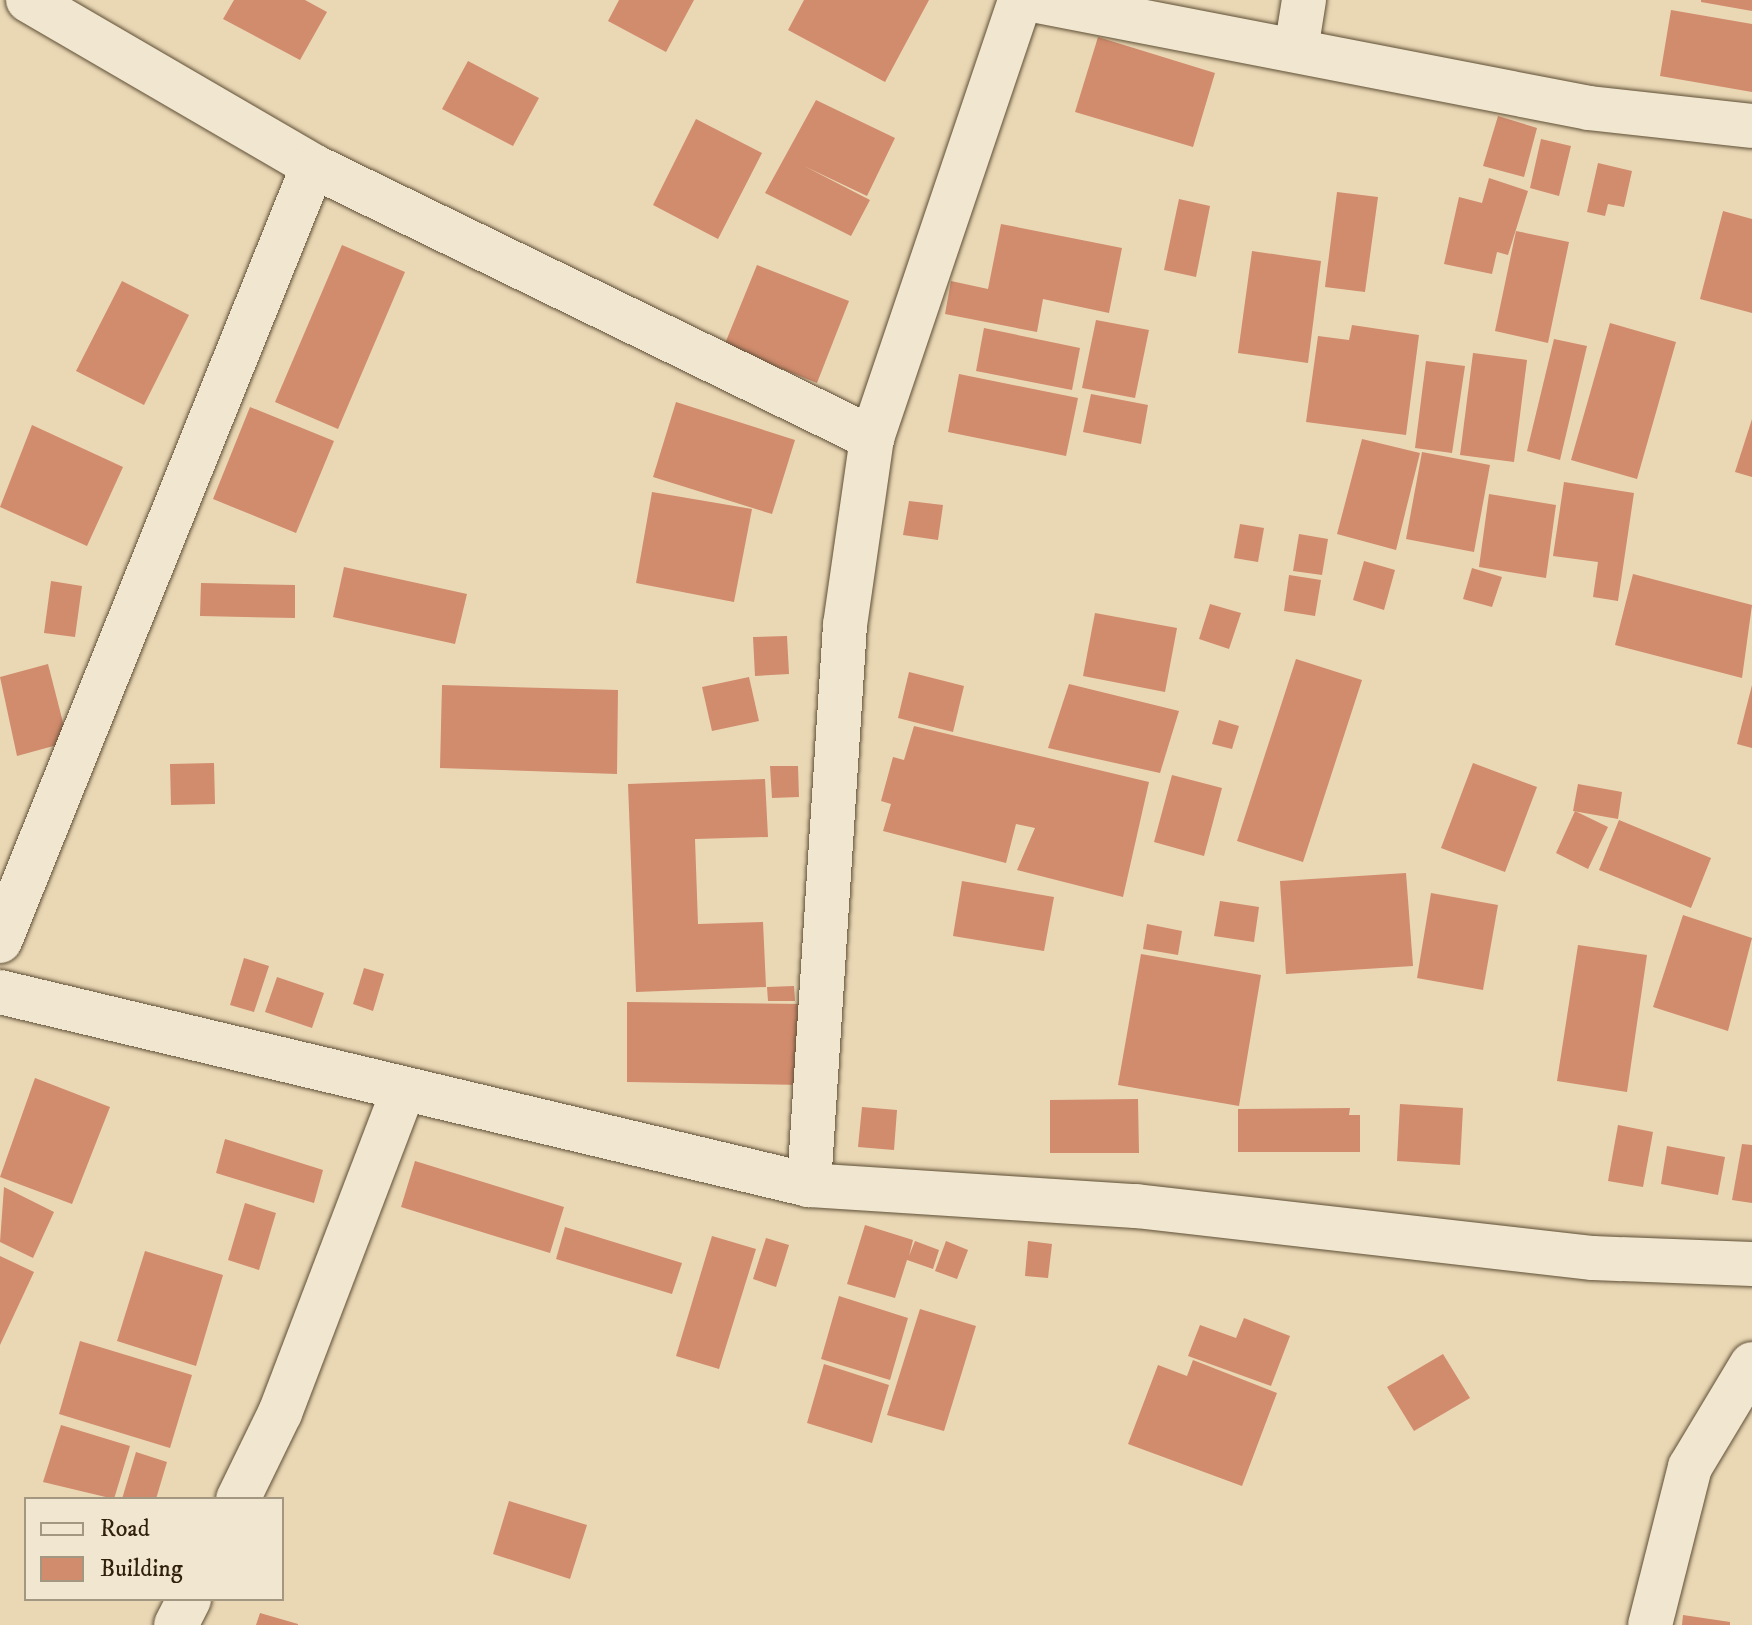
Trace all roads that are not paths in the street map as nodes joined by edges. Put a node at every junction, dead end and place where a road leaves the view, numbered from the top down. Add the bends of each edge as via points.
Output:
1 (28, 0) edge
2 (1020, 0) edge
3 (1032, 0) edge
4 (1304, 0) edge
5 (1296, 50) junction
6 (1752, 126) edge
7 (313, 166) junction
8 (872, 438) junction
9 (0, 941) edge
10 (0, 992) edge
11 (403, 1091) junction
12 (809, 1185) junction
13 (1752, 1264) edge
14 (1752, 1364) edge
15 (239, 1497) edge
16 (188, 1601) edge
17 (176, 1625) edge
18 (1650, 1625) edge

1 - 7 street
2 - 8 street
3 - 5 street
4 - 5 street
5 - 6 street via 1589,108
7 - 8 street
7 - 9 street
8 - 12 street via 845,625
10 - 11 street
11 - 12 street
11 - 15 street via 280,1413
12 - 13 street via 1136,1206 1593,1258
14 - 18 street via 1690,1467
16 - 17 street

